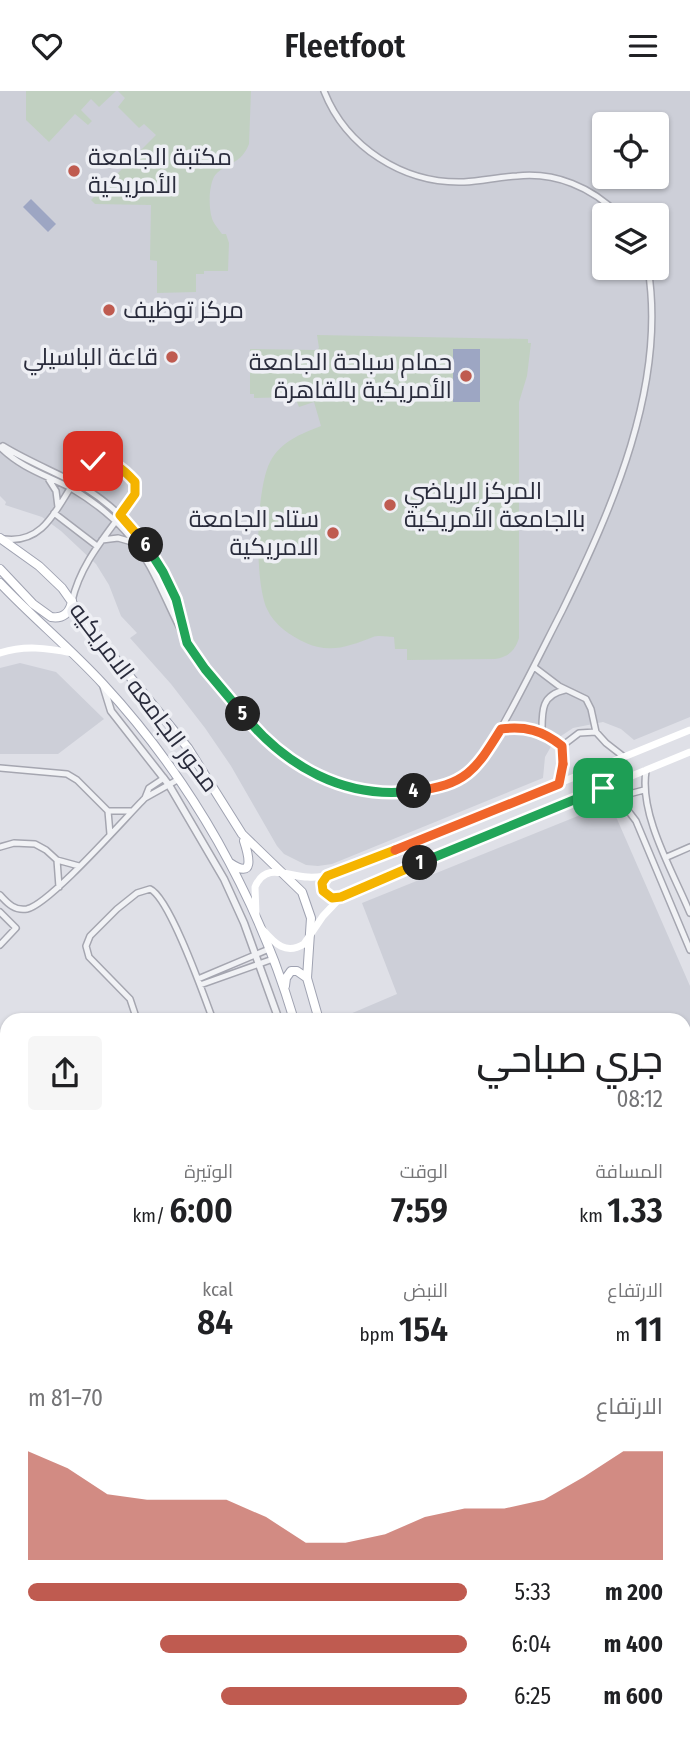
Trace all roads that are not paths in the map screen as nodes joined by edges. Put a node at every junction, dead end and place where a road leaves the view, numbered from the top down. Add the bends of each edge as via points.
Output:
1 (324, 91) edge
2 (606, 203) edge
3 (649, 280) edge
4 (0, 446) edge
5 (47, 478) junction
6 (74, 486) junction
7 (56, 510) junction
8 (118, 518) junction
9 (0, 539) edge
10 (102, 540) junction
11 (136, 545) junction
12 (97, 546) junction
13 (0, 569) edge
14 (0, 583) edge
15 (72, 601) junction
16 (187, 643) junction
17 (0, 653) edge
18 (73, 653) junction
19 (534, 667) junction
20 (102, 683) junction
21 (565, 690) junction
22 (501, 729) junction
23 (690, 730) edge
24 (596, 731) junction
25 (542, 732) junction
26 (562, 746) junction
27 (690, 752) edge
28 (624, 757) junction
29 (0, 768) edge
30 (646, 771) junction
31 (164, 778) junction
32 (178, 779) junction
33 (559, 784) junction
34 (169, 785) junction
35 (603, 788) junction
36 (645, 790) junction
37 (145, 798) junction
38 (621, 800) junction
39 (108, 811) junction
40 (132, 811) junction
41 (110, 834) junction
42 (242, 834) junction
43 (0, 847) edge
44 (690, 847) edge
45 (667, 857) junction
46 (57, 860) junction
47 (227, 861) junction
48 (79, 866) junction
49 (282, 871) junction
50 (327, 876) junction
51 (59, 887) junction
52 (679, 887) junction
53 (666, 893) junction
54 (0, 895) edge
55 (341, 897) junction
56 (0, 912) edge
57 (690, 913) edge
58 (257, 921) junction
59 (310, 936) junction
60 (0, 945) edge
61 (269, 949) junction
62 (690, 950) edge
63 (256, 955) junction
64 (273, 959) junction
65 (241, 961) junction
66 (260, 963) junction
67 (244, 969) junction
68 (307, 978) junction
69 (199, 982) junction
70 (284, 989) junction
71 (135, 1013) edge
72 (210, 1013) edge
73 (277, 1013) edge
74 (292, 1013) edge
75 (317, 1013) edge

1 - 2 street via 336,116 357,141 397,168 445,181 546,176 584,188
3 - 19 street via 649,350 629,454 605,521
4 - 5 street via 19,464
4 - 6 street
5 - 6 street
5 - 7 street via 56,491
6 - 7 street
6 - 8 street
6 - 8 street via 98,459 123,471 137,489
7 - 9 street via 44,527 29,537
7 - 12 street
8 - 10 street
8 - 11 street
8 - 16 street via 147,545 163,572 180,610
9 - 15 main road, محور الجامعه الامريكيه via 38,566
10 - 11 street via 118,538
10 - 12 street
11 - 16 street
12 - 15 street via 78,578
13 - 15 main road via 51,617 63,615
14 - 18 main road, محور الجامعه الامريكيه
15 - 42 main road, محور الجامعه الامريكيه via 188,748
16 - 22 street via 274,747 308,771 345,786 394,793 446,785 474,769
17 - 18 main road via 21,648
18 - 20 main road, محور الجامعه الامريكيه
19 - 21 street
19 - 22 street
20 - 31 street via 111,711
20 - 32 main road, محور الجامعه الامريكيه
21 - 24 street via 586,699
21 - 25 street via 545,701
22 - 25 street
23 - 28 main road
24 - 26 street via 579,733
24 - 28 street
25 - 26 street
26 - 33 street
27 - 30 main road
28 - 33 main road
29 - 39 street via 67,774
30 - 35 main road
30 - 36 street
31 - 34 street
31 - 37 street via 149,788
32 - 34 street
32 - 47 main road, محور الجامعه الامريكيه
33 - 50 main road
34 - 37 street
34 - 63 street via 223,880
35 - 38 street
35 - 55 main road
36 - 38 street
36 - 45 street via 650,817
37 - 40 street
38 - 53 street via 636,821
39 - 40 street
39 - 41 street
40 - 41 street
41 - 48 street
42 - 47 main road via 249,864 239,869
42 - 49 main road, محور الجامعه الامريكيه
43 - 46 street via 35,844
44 - 45 street
45 - 52 street
46 - 48 street
46 - 51 street
47 - 58 main road, محور الجامعه الامريكيه
48 - 51 street
49 - 50 main road via 299,877
49 - 58 main road via 271,871 257,881
49 - 59 main road, محور الجامعه الامريكيه via 306,900
50 - 55 main road via 322,883 325,894
51 - 54 street via 38,905 25,909 11,906
52 - 53 street
52 - 57 street
53 - 62 street
55 - 59 main road
56 - 60 street via 16,929
58 - 59 main road via 284,948 300,947
58 - 61 main road, محور الجامعه الامريكيه
59 - 68 main road, محور الجامعه الامريكيه
61 - 63 street
61 - 64 main road, محور الجامعه الامريكيه
63 - 65 street
63 - 66 street
64 - 66 street
64 - 70 main road, محور الجامعه الامريكيه
65 - 67 street
65 - 69 street
66 - 67 street
66 - 73 street
67 - 69 street
68 - 70 main road via 291,971
68 - 75 main road, محور الجامعه الامريكيه
69 - 71 street via 160,897 149,889 137,893 90,936 86,947 89,957 130,999
69 - 72 street
70 - 74 main road, محور الجامعه الامريكيه

